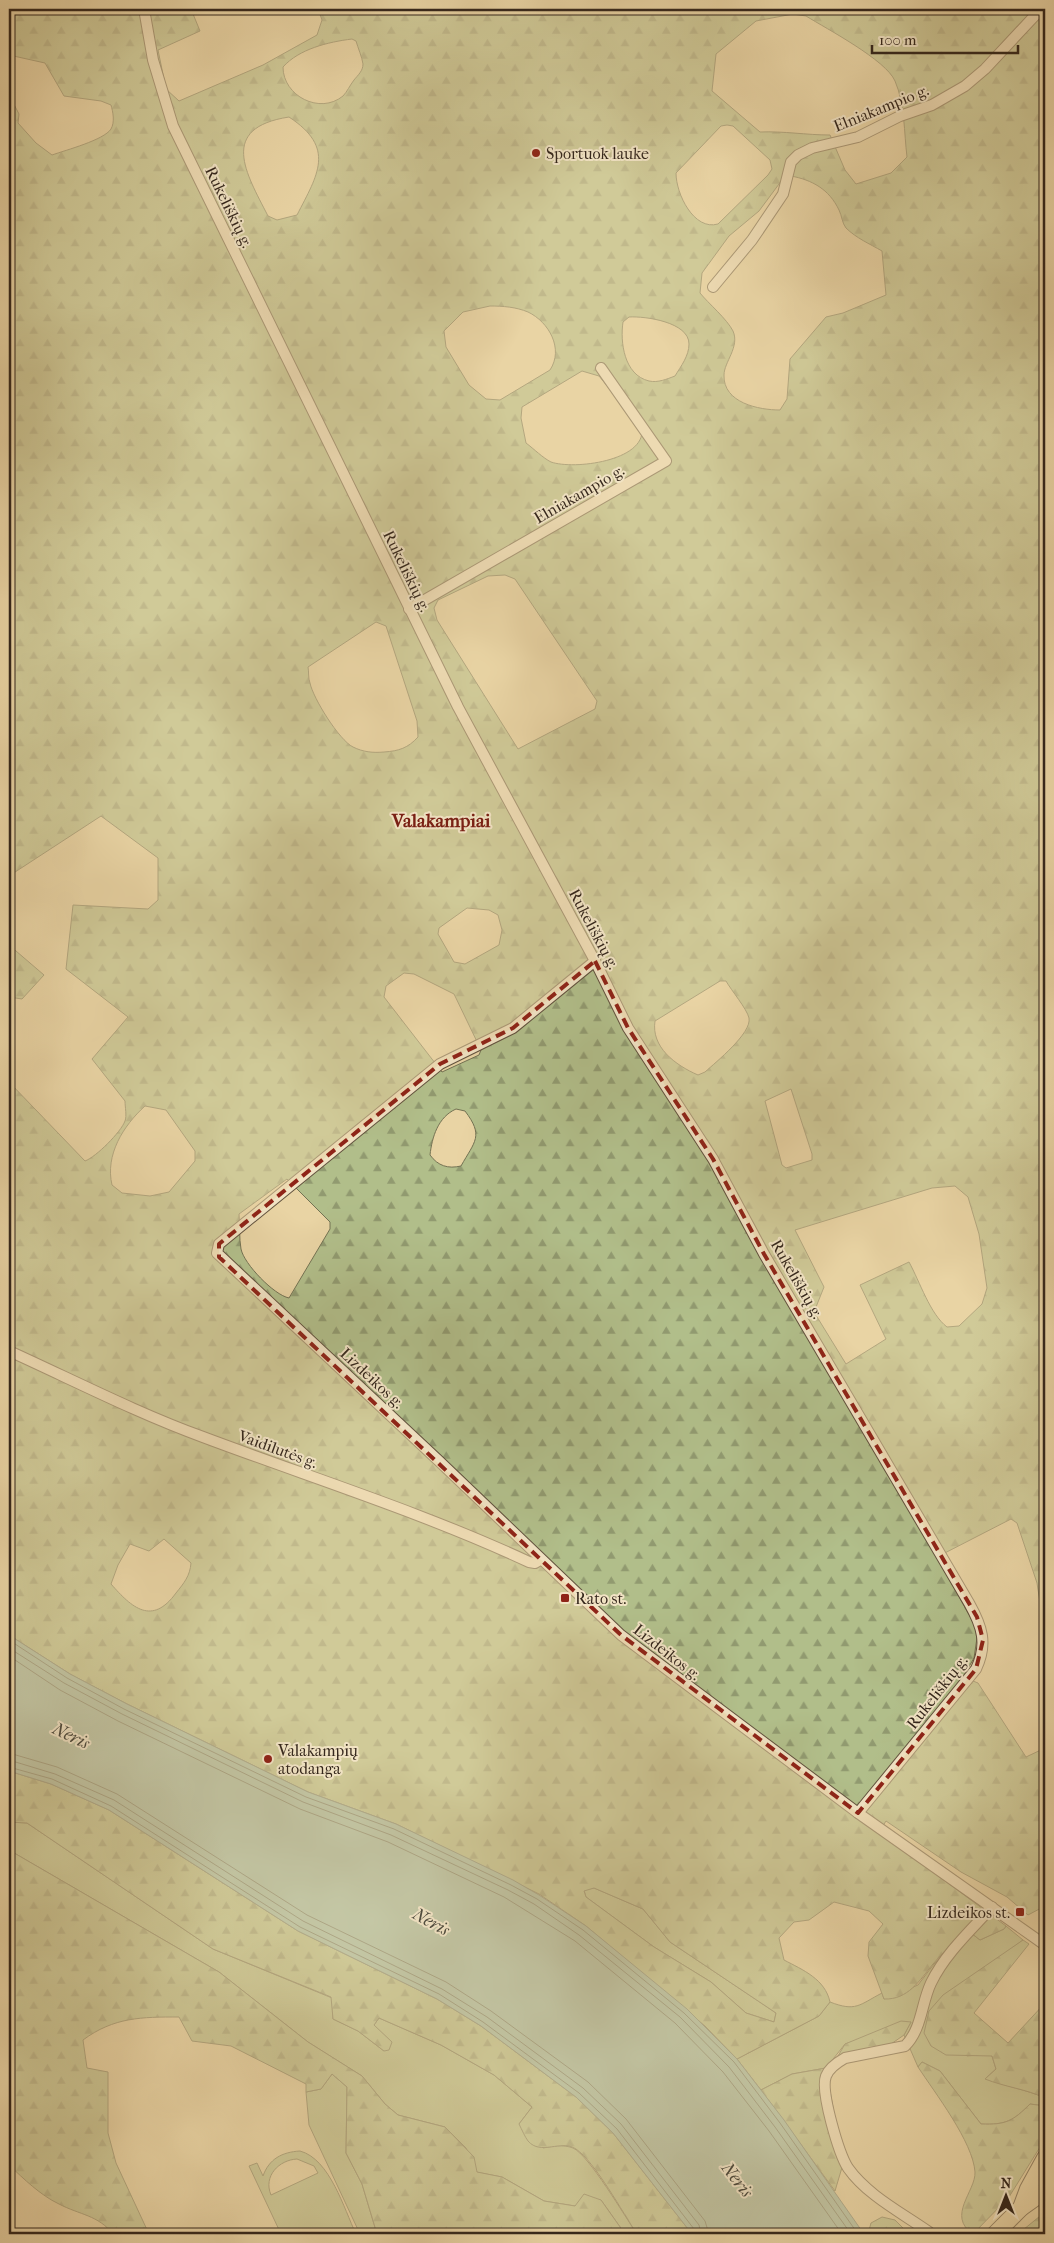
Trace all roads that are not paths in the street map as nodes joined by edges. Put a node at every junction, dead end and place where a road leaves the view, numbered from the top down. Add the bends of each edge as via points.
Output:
1 (144, 9) edge
2 (1041, 9) edge
3 (713, 287) dead end
4 (601, 368) dead end
5 (409, 610) junction
6 (595, 961) junction
7 (9, 1351) edge
8 (540, 1560) junction
9 (858, 1812) junction
10 (992, 1907) junction
11 (1045, 1945) edge
12 (1045, 2158) edge
13 (1045, 2175) edge
14 (1045, 2191) edge
15 (1021, 2208) junction
16 (929, 2232) dead end
17 (997, 2232) edge

1 - 5 street, Rukeliškių g. via 153,60 173,126
2 - 3 street, Elniakampio g. via 965,86 932,105 900,116 858,137 812,148 798,155 791,162 783,194 752,240
4 - 5 street, Elniakampio g. via 666,461
5 - 6 street, Rukeliškių g.
6 - 8 street, Lizdeikos g. via 513,1028 440,1064 219,1244 217,1253 440,1461
6 - 9 street, Rukeliškių g. via 628,1028 713,1159 764,1254 983,1630 982,1652 976,1670
7 - 8 street, Vaidilutės g. via 106,1397 202,1437 400,1510 529,1562
8 - 9 street, Lizdeikos g. via 620,1635
9 - 10 street, Lizdeikos g.
10 - 11 street, Lizdeikos g.
10 - 16 street via 931,1982 916,2030 905,2046 845,2058 825,2076 825,2102 848,2167 880,2198
12 - 15 main road
13 - 15 main road
14 - 15 main road
15 - 17 main road

